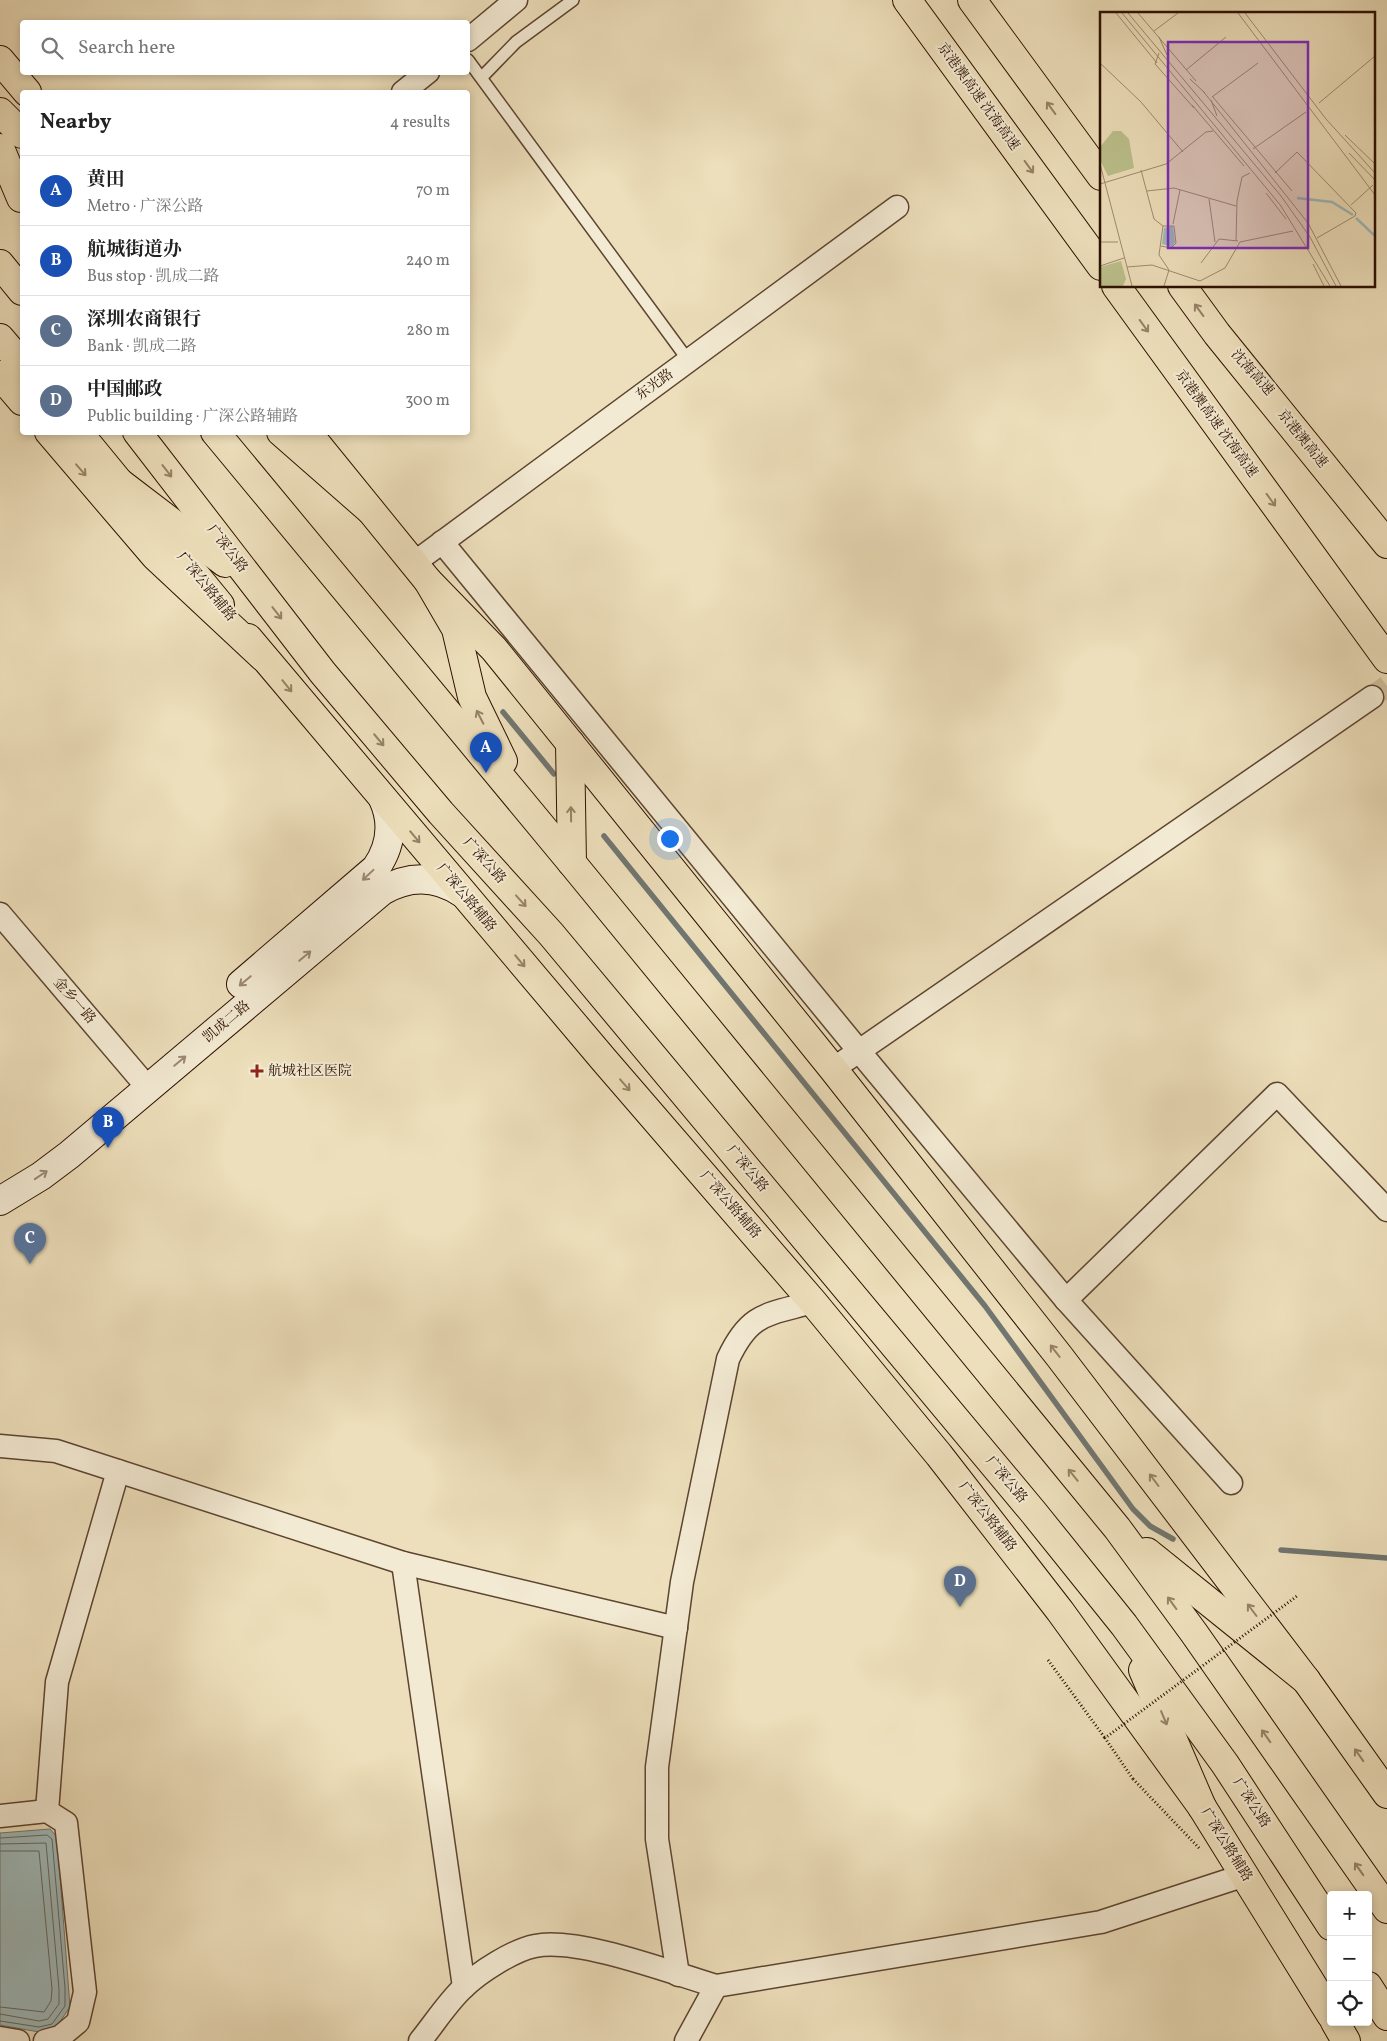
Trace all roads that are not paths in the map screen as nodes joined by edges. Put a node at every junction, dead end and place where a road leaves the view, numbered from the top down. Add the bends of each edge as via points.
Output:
1 (516, 0) edge
2 (573, 0) edge
3 (908, 0) edge
4 (972, 0) edge
5 (470, 38) edge
6 (0, 60) edge
7 (470, 62) edge
8 (424, 75) edge
9 (482, 77) junction
10 (25, 90) edge
11 (406, 90) edge
12 (0, 112) edge
13 (20, 132) edge
14 (0, 148) edge
15 (0, 174) edge
16 (1100, 175) edge
17 (20, 194) edge
18 (20, 197) edge
19 (897, 207) dead end
20 (0, 264) edge
21 (1100, 265) edge
22 (1117, 288) edge
23 (1183, 288) edge
24 (20, 289) edge
25 (1216, 334) junction
26 (0, 338) edge
27 (688, 360) junction
28 (20, 362) edge
29 (0, 375) edge
30 (20, 399) edge
31 (52, 435) edge
32 (80, 435) edge
33 (139, 435) edge
34 (217, 435) edge
35 (284, 435) edge
36 (309, 435) edge
37 (119, 482) junction
38 (370, 510) junction
39 (1387, 523) edge
40 (442, 542) junction
41 (1387, 544) edge
42 (1317, 563) junction
43 (421, 572) junction
44 (254, 585) junction
45 (1387, 640) edge
46 (263, 657) junction
47 (1387, 659) edge
48 (1372, 697) tunnel mouth
49 (570, 743) junction
50 (382, 799) junction
51 (538, 821) junction
52 (572, 863) junction
53 (462, 893) junction
54 (0, 914) edge
55 (859, 1051) junction
56 (833, 1069) junction
57 (142, 1081) junction
58 (0, 1181) edge
59 (0, 1200) edge
60 (1387, 1210) edge
61 (1066, 1300) junction
62 (813, 1302) junction
63 (0, 1446) edge
64 (118, 1470) junction
65 (1231, 1483) dead end
66 (1117, 1528) junction
67 (403, 1563) junction
68 (1124, 1625) junction
69 (676, 1628) junction
70 (1306, 1680) junction
71 (1387, 1794) edge
72 (1202, 1807) junction
73 (47, 1811) junction
74 (0, 1816) edge
75 (1245, 1875) junction
76 (1387, 1909) edge
77 (1327, 1920) edge
78 (678, 1975) junction
79 (716, 1986) junction
80 (464, 1987) junction
81 (1372, 1992) edge
82 (1327, 2008) edge
83 (1387, 2016) edge
84 (1337, 2026) edge
85 (0, 2038) edge
86 (18, 2041) edge
87 (45, 2041) edge
88 (420, 2041) edge
89 (686, 2041) edge
90 (1346, 2041) edge

1 - 5 street
2 - 9 lane via 516,42
3 -> 21 main road, 京港澳高速 沈海高速
16 -> 4 main road
6 - 10 main road
7 - 9 lane
8 - 11 street
9 - 27 lane
12 - 13 main road
14 - 17 main road
15 - 18 main road
19 - 27 street, 东光路
20 - 24 main road
22 -> 42 main road, 京港澳高速 沈海高速
25 -> 23 main road
25 - 39 main road, 沈海高速
25 - 41 main road, 京港澳高速
26 - 28 main road
27 - 40 street, 东光路
29 - 30 main road
31 -> 46 main road via 155,556
32 - 37 main road, 广深公路辅路
33 -> 44 main road, 广深公路
34 - 51 main road
35 - 38 main road
36 - 38 main road
37 - 44 main road
37 - 46 main road, 广深公路辅路
38 - 43 main road
40 - 43 street, 东光路
40 - 55 street
42 - 45 main road
42 - 47 main road
43 - 49 main road via 474,626
51 -> 43 main road via 477,711 466,681 456,628
44 -> 68 main road, 广深公路 via 322,673 441,813 551,934
46 -> 50 main road, 广深公路辅路
48 - 55 street
52 -> 49 main road
49 - 56 main road
50 -> 53 main road, 广深公路辅路
50 -> 57 street, 凯成二路 via 390,829 386,850 376,868
51 - 52 main road
66 -> 52 main road
57 -> 53 street, 凯成二路 via 382,891 399,882 426,878 444,882
53 -> 62 main road, 广深公路辅路
54 - 57 street, 金乡一路
55 - 56 street
55 - 61 street
70 -> 56 main road via 1059,1356
57 - 58 street, 凯成二路
59 -> 57 street, 凯成二路 via 69,1155
60 - 61 street via 1277,1094
61 - 65 street
62 - 69 street via 763,1316 747,1326 728,1359 682,1582
62 - 72 main road, 广深公路辅路 via 939,1455 1060,1611
63 - 64 street via 56,1451
64 - 67 street
64 - 73 street via 57,1682
66 - 70 main road
76 -> 66 main road
67 - 69 street
67 - 80 street
68 -> 72 main road
68 - 77 main road, 广深公路 via 1225,1764
69 - 78 street via 657,1767 657,1838
71 -> 70 main road
72 - 75 main road, 广深公路辅路
73 - 74 street
73 - 87 street via 66,1824 86,1992 78,2022 60,2037
75 - 79 street via 1101,1922
75 - 82 main road, 广深公路辅路
78 - 79 street
78 - 80 street via 589,1949 535,1946 508,1957
79 - 89 street
80 - 88 street
81 - 83 main road
84 - 90 main road
85 - 86 street

